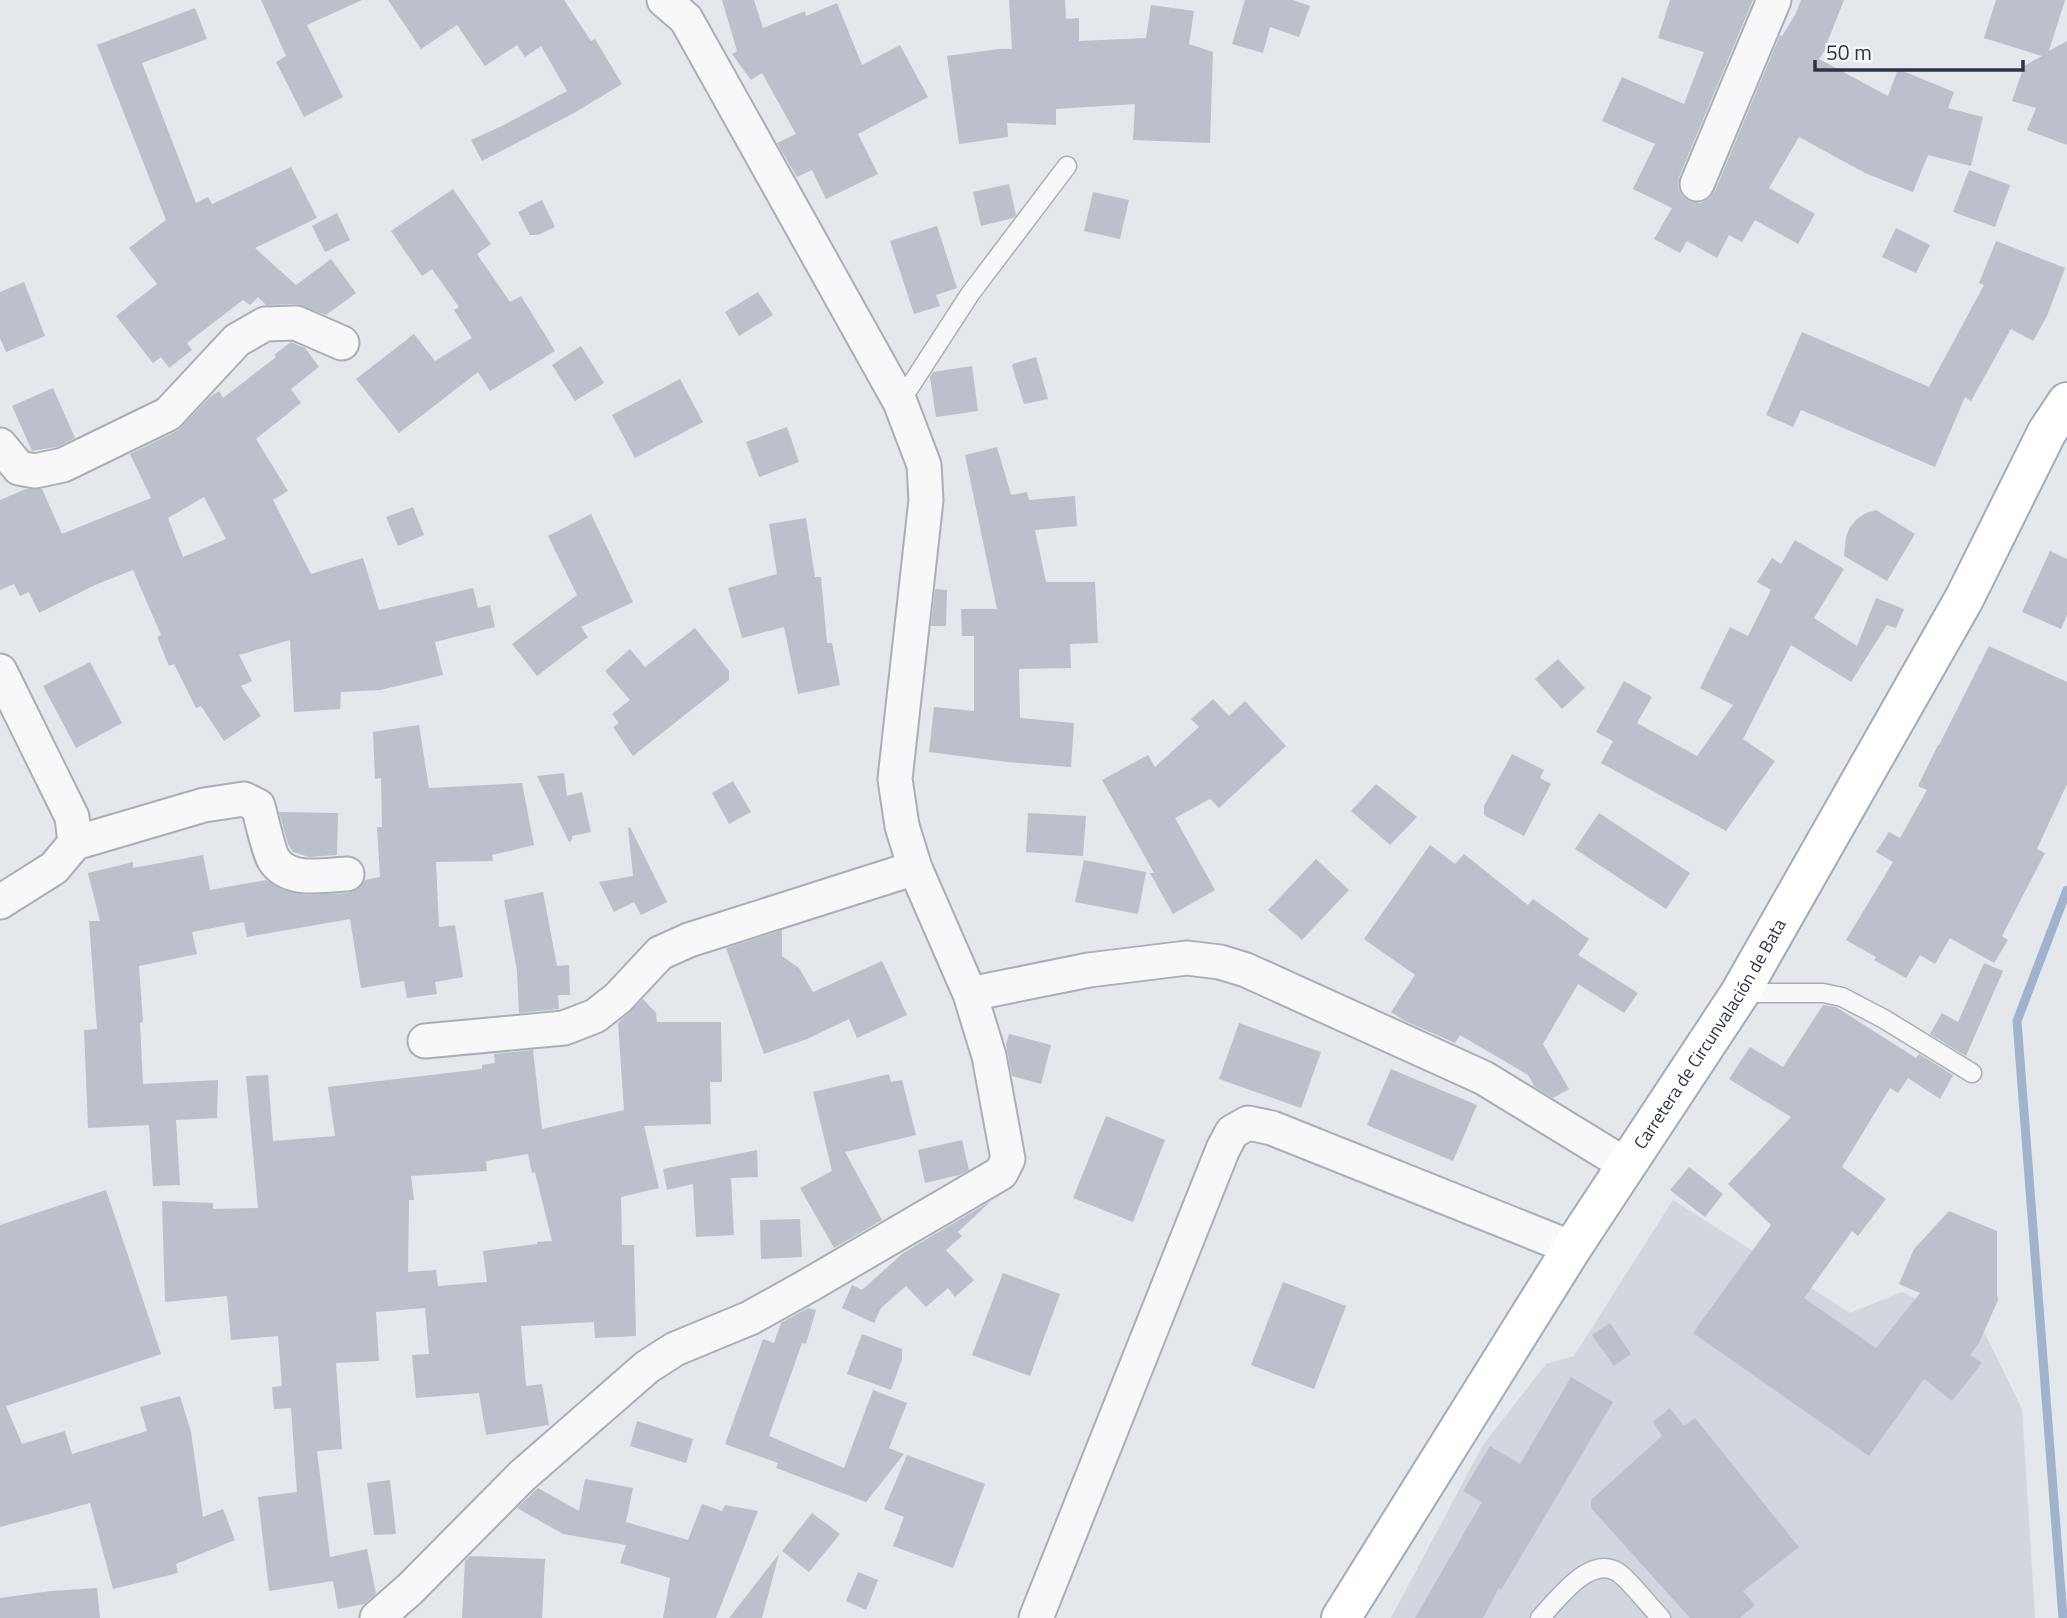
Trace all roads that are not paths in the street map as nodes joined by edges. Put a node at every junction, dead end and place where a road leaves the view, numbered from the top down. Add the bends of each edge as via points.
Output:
1 (664, 0) edge
2 (1774, 0) edge
3 (1067, 166) dead end
4 (1697, 184) dead end
5 (342, 343) dead end
6 (2067, 371) edge
7 (900, 402) junction
8 (2057, 417) edge
9 (0, 445) edge
10 (0, 671) edge
11 (75, 843) junction
12 (915, 868) junction
13 (347, 874) dead end
14 (0, 902) edge
15 (1740, 993) junction
16 (970, 994) junction
17 (425, 1041) dead end
18 (1972, 1073) dead end
19 (1626, 1165) junction
20 (1572, 1248) junction
21 (377, 1618) edge
22 (1037, 1618) edge
23 (1340, 1618) edge
24 (1541, 1618) edge
25 (1661, 1618) edge

1 - 7 street via 686,19
2 - 4 street
3 - 7 lane via 970,294
5 - 9 street via 296,323 265,324 237,340 168,414 63,465 35,471 19,468
6 - 8 main road, Carretera de Circunvalación de Bata
7 - 12 street via 924,465 926,500 895,779
8 - 15 main road, Carretera de Circunvalación de Bata via 1964,599
10 - 11 street via 72,817
11 - 13 street via 204,805 244,799 258,806 273,860 286,870 302,876
11 - 14 street via 54,868
12 - 16 street
12 - 17 street via 660,953 595,1016 564,1028
15 - 18 lane via 1842,997
15 - 19 main road, Carretera de Circunvalación de Bata
16 - 19 street via 1089,970 1187,958 1220,962 1484,1078
16 - 21 street via 989,1056 1008,1159 1001,1173 750,1318 676,1349 647,1367 522,1476
19 - 20 main road, Carretera de Circunvalación de Bata
20 - 22 street via 1272,1128 1248,1123 1232,1132
20 - 23 main road, Carretera de Circunvalación de Bata
24 - 25 lane via 1578,1579 1606,1567 1620,1574

